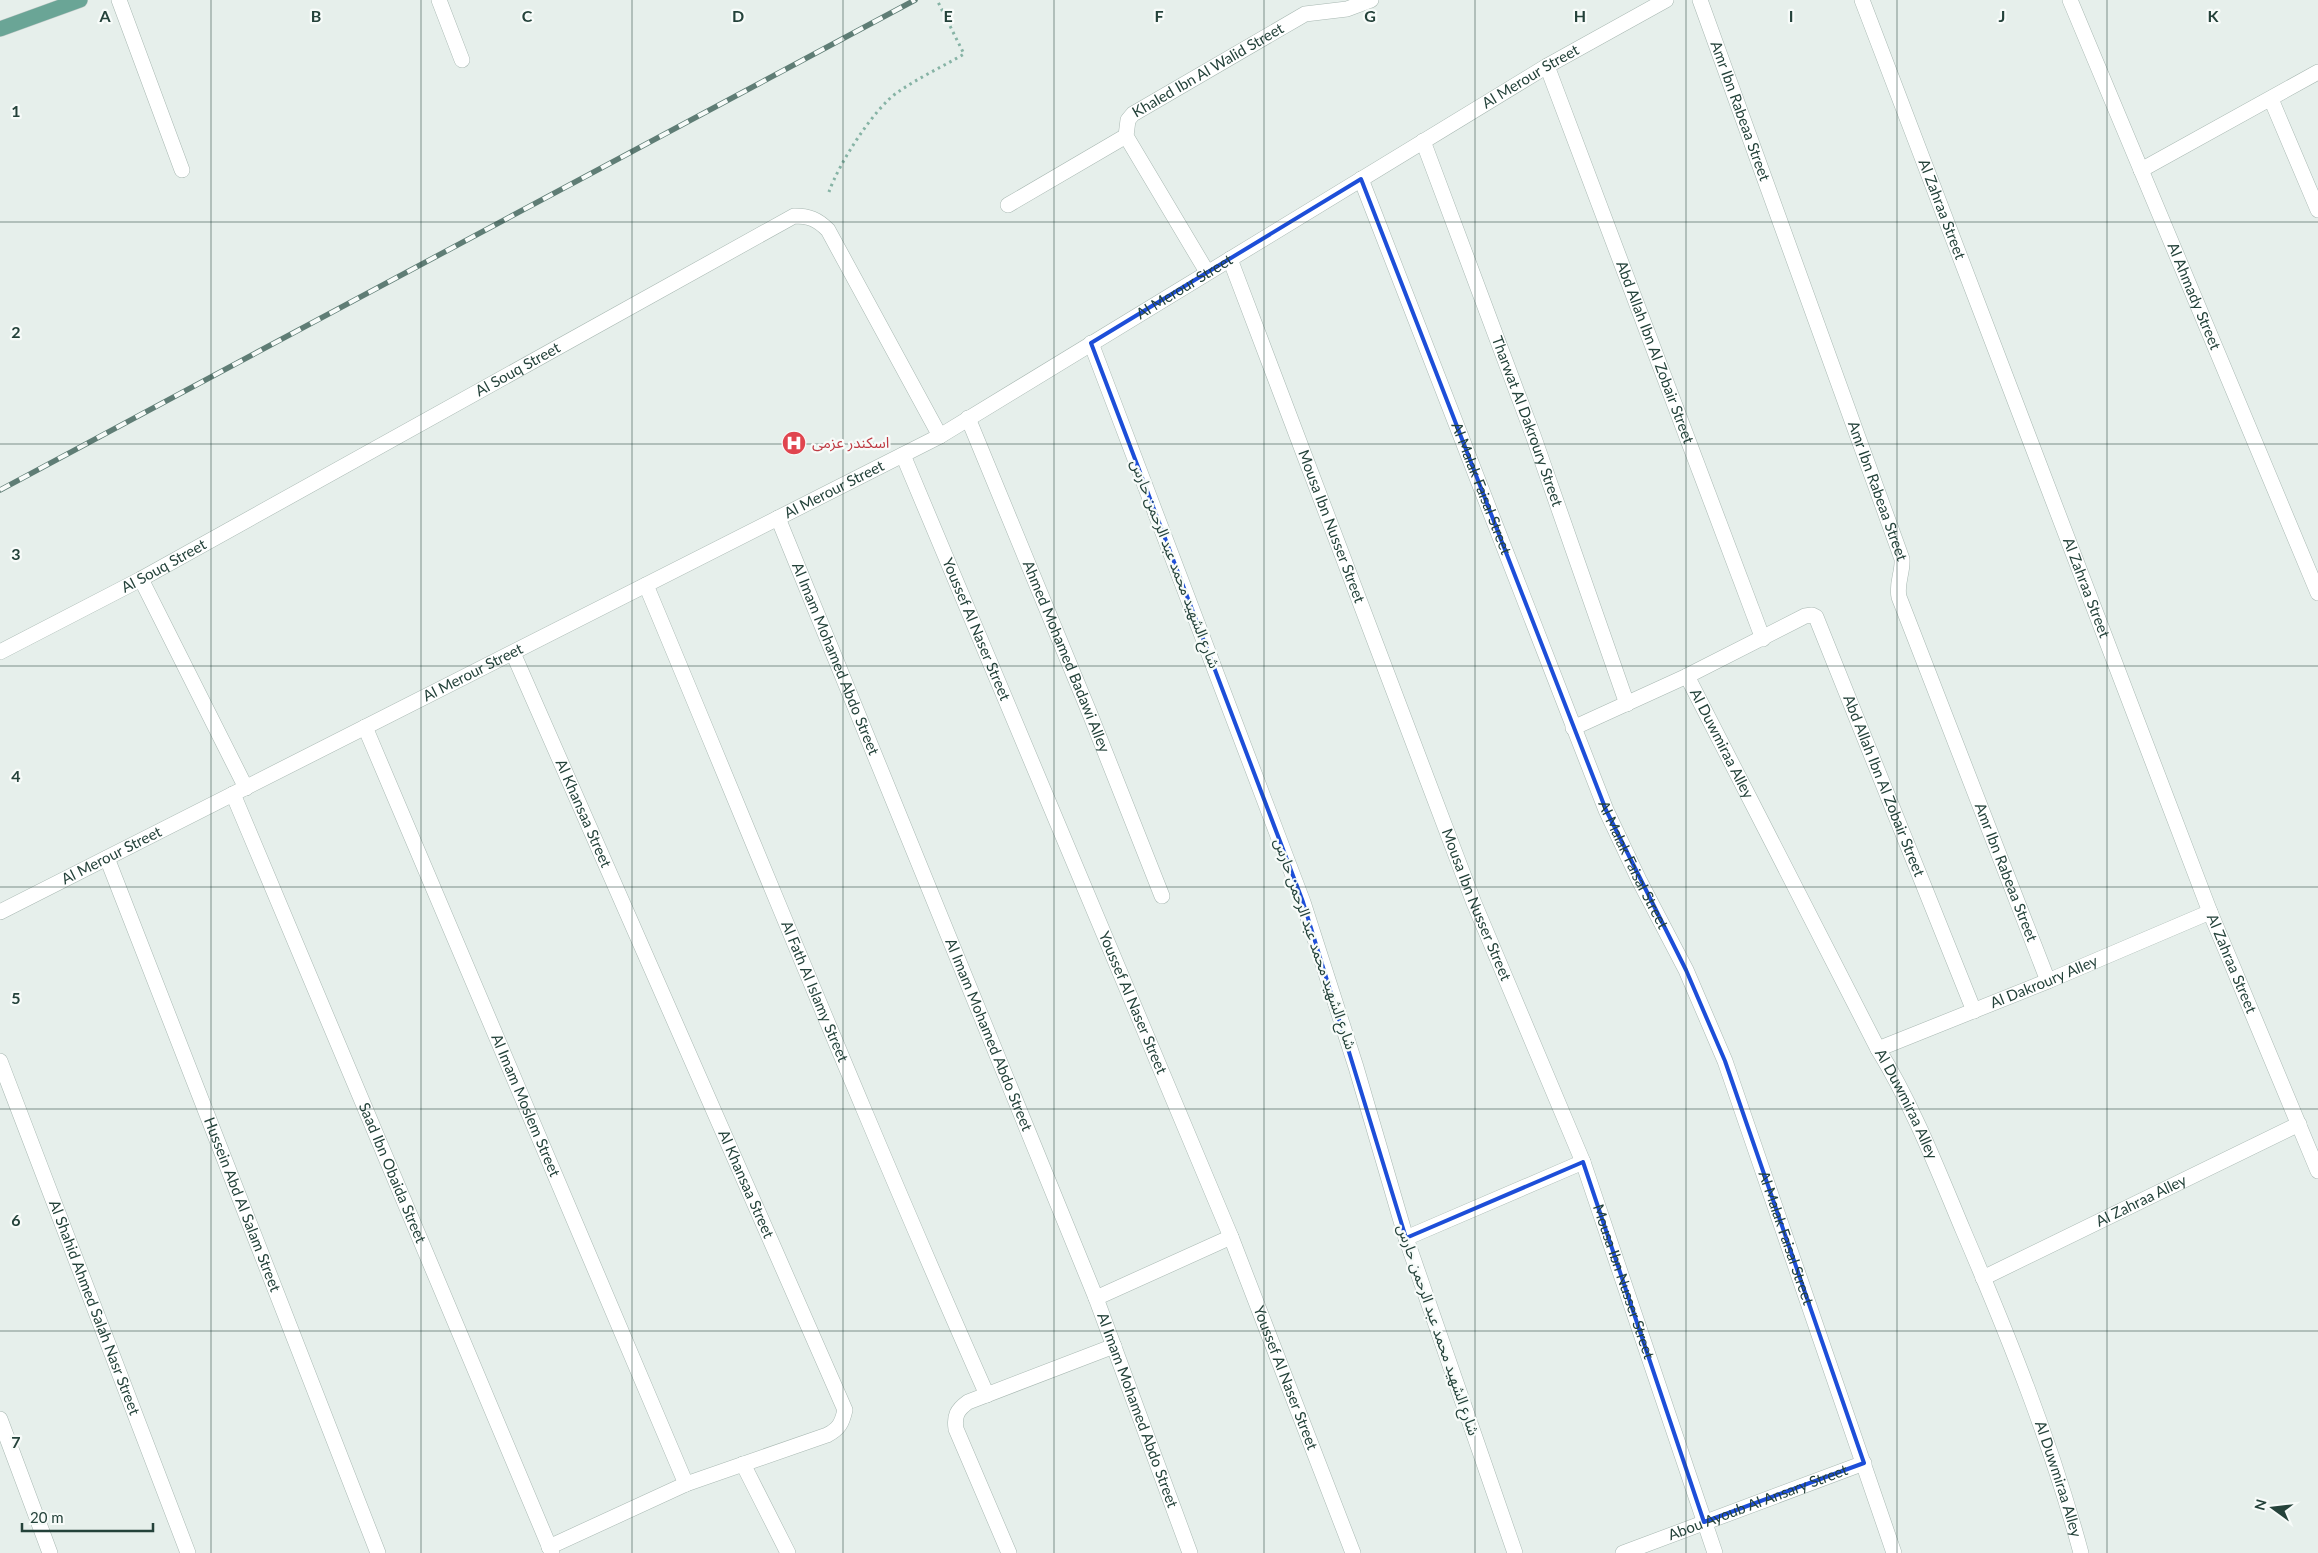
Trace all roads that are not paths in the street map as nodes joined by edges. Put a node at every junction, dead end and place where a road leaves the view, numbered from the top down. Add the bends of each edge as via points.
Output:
1 (80, 0) edge
2 (119, 0) edge
3 (439, 0) edge
4 (1371, 0) edge
5 (1666, 0) edge
6 (1700, 0) edge
7 (1862, 0) edge
8 (2070, 0) edge
9 (0, 29) edge
10 (462, 60) dead end
11 (1547, 66) junction
12 (2318, 72) edge
13 (2271, 99) junction
14 (1126, 136) junction
15 (1423, 141) junction
16 (182, 170) dead end
17 (2141, 170) junction
18 (1361, 179) junction
19 (1008, 205) dead end
20 (2318, 210) edge
21 (1230, 259) junction
22 (1207, 272) junction
23 (1091, 343) junction
24 (968, 418) junction
25 (940, 436) junction
26 (903, 455) junction
27 (778, 518) junction
28 (141, 579) junction
29 (646, 585) junction
30 (2318, 594) edge
31 (1763, 639) junction
32 (0, 652) edge
33 (512, 652) junction
34 (1687, 676) junction
35 (1627, 704) junction
36 (366, 727) junction
37 (1573, 728) junction
38 (239, 791) junction
39 (107, 858) junction
40 (1162, 896) dead end
41 (0, 912) edge
42 (2210, 912) junction
43 (2048, 981) junction
44 (1974, 1012) junction
45 (1878, 1049) junction
46 (0, 1061) edge
47 (2299, 1124) junction
48 (1584, 1162) junction
49 (2318, 1170) edge
50 (1232, 1237) junction
51 (1406, 1238) junction
52 (1983, 1278) junction
53 (1096, 1298) junction
54 (1114, 1346) junction
55 (987, 1395) junction
56 (0, 1419) edge
57 (1864, 1463) junction
58 (743, 1464) junction
59 (686, 1484) junction
60 (1704, 1522) junction
61 (550, 1550) edge
62 (50, 1553) edge
63 (188, 1553) edge
64 (378, 1553) edge
65 (788, 1553) edge
66 (1009, 1553) edge
67 (1190, 1553) edge
68 (1353, 1553) edge
69 (1514, 1553) edge
70 (1623, 1553) edge
71 (1715, 1553) edge
72 (1894, 1553) edge
73 (2082, 1553) edge

1 - 9 main road
2 - 16 street
3 - 10 street
4 - 14 street, Khaled Ibn Al Walid Street via 1347,9 1305,14 1133,114 1128,120
5 - 11 street, Al Merour Street
6 - 43 street, Amr Ibn Rabeaa Street via 1902,559 1899,597
7 - 42 street, Al Zahraa Street
8 - 17 street, Al Ahmady Street
11 - 15 street, Al Merour Street
11 - 31 street, Abd Allah Ibn Al Zobair Street
12 - 13 street
13 - 17 street
13 - 20 street
14 - 19 street
14 - 22 street, Khaled Ibn Al Walid Street
15 - 18 street, Al Merour Street
15 - 35 street, Tharwat Al Dakroury Street
17 - 30 street, Al Ahmady Street
18 - 21 street, Al Merour Street
18 - 37 street, Al Malak Faisal Street
21 - 22 street, Al Merour Street
21 - 48 street, Mousa Ibn Nusser Street via 1474,903
22 - 23 street, Al Merour Street
23 - 24 street, Al Merour Street
23 - 51 street, شارع الشهيد محمد عبد الرحمن حارس via 1303,902
24 - 25 street, Al Merour Street
24 - 40 street, Ahmed Mohamed Badawi Alley
25 - 26 street, Al Merour Street
25 - 28 street, Al Souq Street via 828,230 819,221 794,216
26 - 27 street, Al Merour Street
26 - 50 street, Youssef Al Naser Street
27 - 29 street, Al Merour Street
27 - 53 street, Al Imam Mohamed Abdo Street
28 - 32 street, Al Souq Street
28 - 38 street, Saad Ibn Obaida Street
29 - 33 street, Al Merour Street
29 - 55 street, Al Fath Al Islamy Street via 858,1100
31 - 34 street, Abd Allah Ibn Al Zobair Street
31 - 44 street, Abd Allah Ibn Al Zobair Street via 1805,616 1812,615 1818,620
33 - 36 street, Al Merour Street
33 - 58 street, Al Khansaa Street via 845,1410 843,1421 836,1430
34 - 35 street, Abd Allah Ibn Al Zobair Street
34 - 45 street, Al Duwmiraa Alley
35 - 37 street, Abd Allah Ibn Al Zobair Street
36 - 38 street, Al Merour Street
36 - 59 street, Al Imam Moslem Street
37 - 57 street, Al Malak Faisal Street via 1606,810 1638,880 1686,970 1725,1061
38 - 39 street, Al Merour Street
38 - 61 street, Saad Ibn Obaida Street
39 - 41 street, Al Merour Street
39 - 64 street, Hussein Abd Al Salam Street
42 - 43 street, Al Dakroury Alley
42 - 47 street, Al Zahraa Street
43 - 44 street, Al Dakroury Alley
44 - 45 street, Al Dakroury Alley
45 - 52 street, Al Duwmiraa Alley via 1901,1086
46 - 63 street, Al Shahid Ahmed Salah Nasr Street
47 - 49 street, Al Zahraa Street
47 - 52 street, Al Zahraa Alley
48 - 51 street
48 - 60 street, Mousa Ibn Nusser Street
50 - 53 street
50 - 68 street, Youssef Al Naser Street
51 - 69 street, شارع الشهيد محمد عبد الرحمن حارس
52 - 73 street, Al Duwmiraa Alley via 2032,1400
53 - 54 street, Al Imam Mohamed Abdo Street
54 - 55 street
54 - 67 street, Al Imam Mohamed Abdo Street
55 - 66 street via 959,1408 954,1418
56 - 62 street
57 - 60 street, Abou Ayoub Al Ansary Street
57 - 72 street, Al Malak Faisal Street
58 - 59 street, Al Khansaa Street
58 - 65 street
59 - 61 street, Al Khansaa Street
60 - 70 street, Abou Ayoub Al Ansary Street
60 - 71 street, Mousa Ibn Nusser Street

